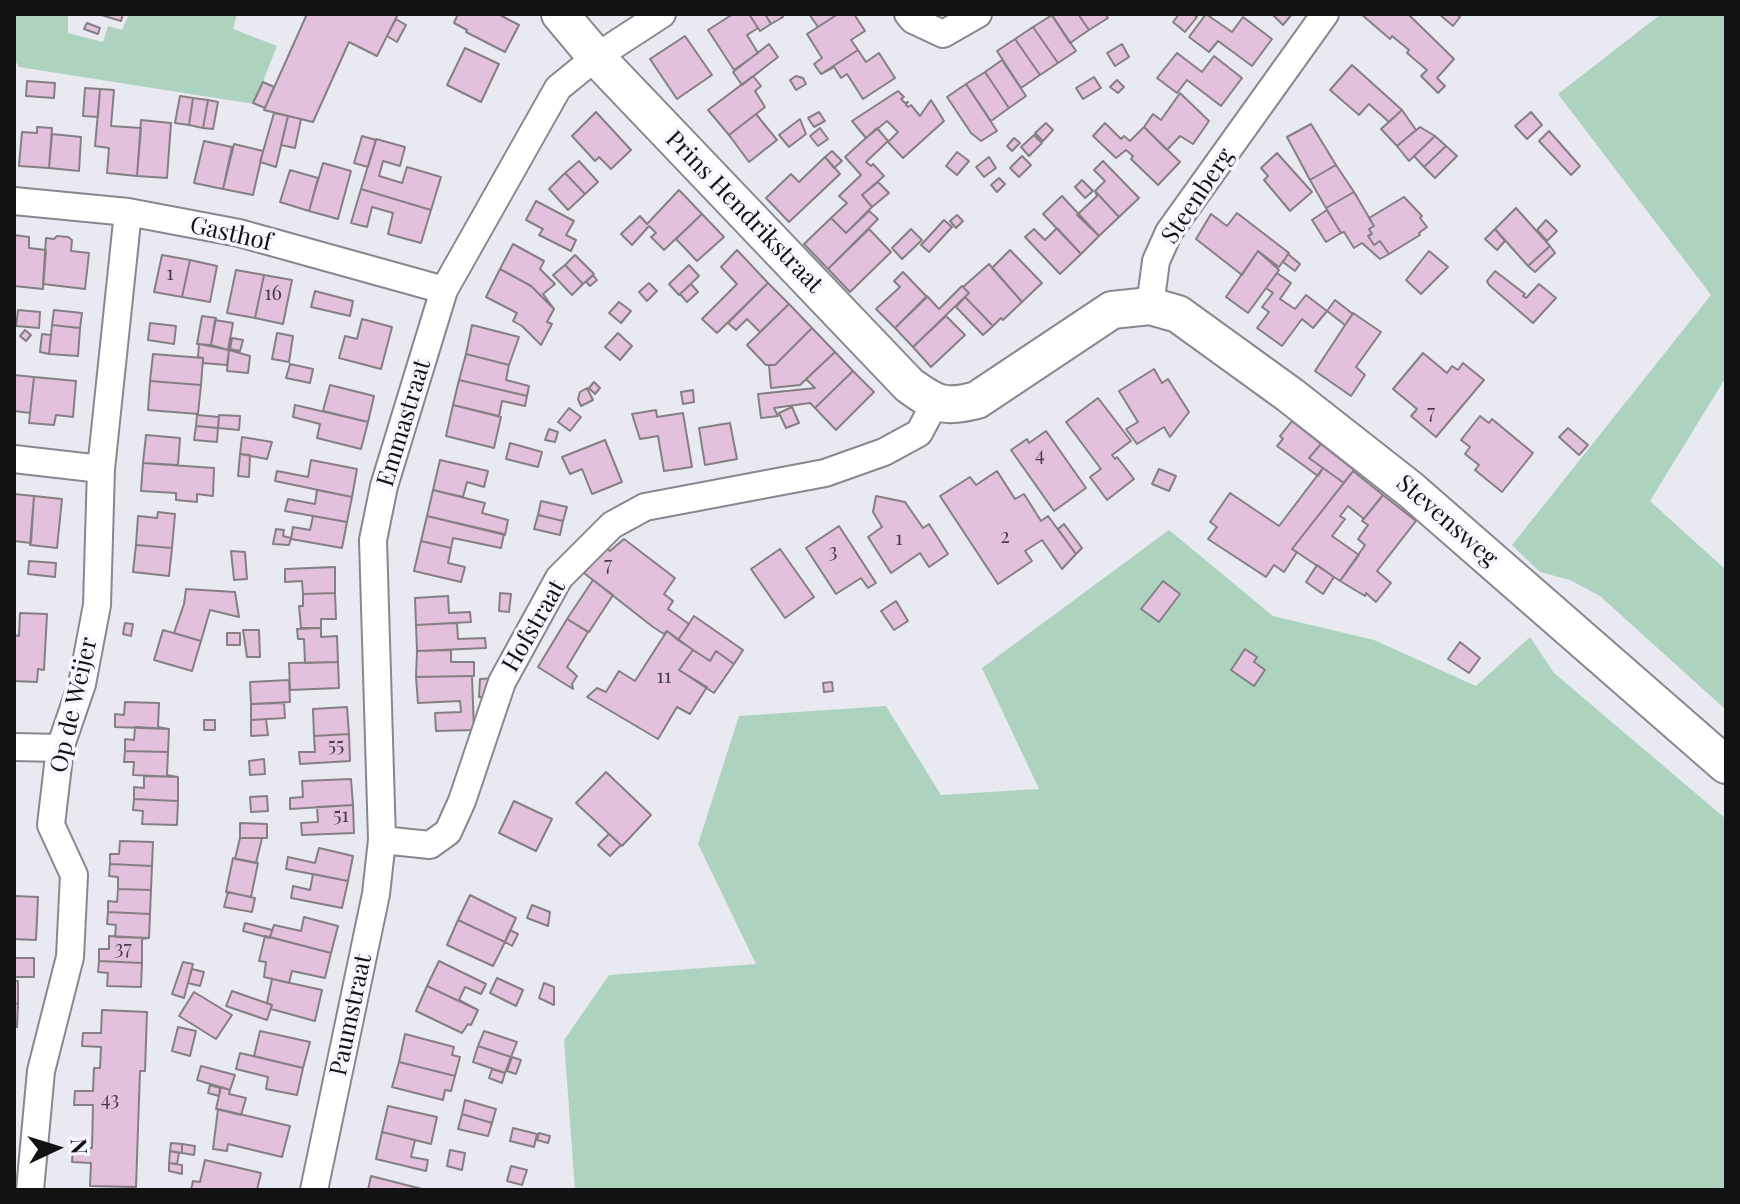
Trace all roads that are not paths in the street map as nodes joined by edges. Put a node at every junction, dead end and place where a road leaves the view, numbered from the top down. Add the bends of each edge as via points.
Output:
1 (560, 14) edge
2 (662, 14) edge
3 (908, 14) edge
4 (978, 14) edge
5 (1325, 14) edge
6 (596, 57) junction
7 (14, 201) edge
8 (128, 212) junction
9 (444, 290) junction
10 (1150, 306) junction
11 (935, 403) junction
12 (14, 459) edge
13 (101, 469) junction
14 (14, 747) edge
15 (60, 748) junction
16 (1726, 765) edge
17 (382, 840) junction
18 (30, 1190) edge
19 (314, 1190) edge

1 - 6 street, Prins Hendrikstraat
2 - 6 street, Emmastraat
3 - 4 street via 943,34
5 - 10 street, Steenberg via 1169,232 1156,261
6 - 9 street, Emmastraat via 558,88
6 - 11 street, Prins Hendrikstraat via 909,385
7 - 8 street, Gasthof
8 - 9 street, Gasthof via 239,233
8 - 13 street, Op de Weijer
9 - 17 street, Emmastraat via 384,486 373,540
10 - 11 street via 1112,310 977,400
10 - 16 street, Stevensweg via 1178,314 1375,460
11 - 17 street, Hofstraat via 919,433 884,452 825,473 645,507 612,525 559,578 502,682 448,832 430,845
12 - 13 street
13 - 15 street, Op de Weijer via 97,605 82,684
14 - 15 street
15 - 18 street, Op de Weijer via 51,825 74,875 70,957 41,1071
17 - 19 street, Paumstraat via 376,894

